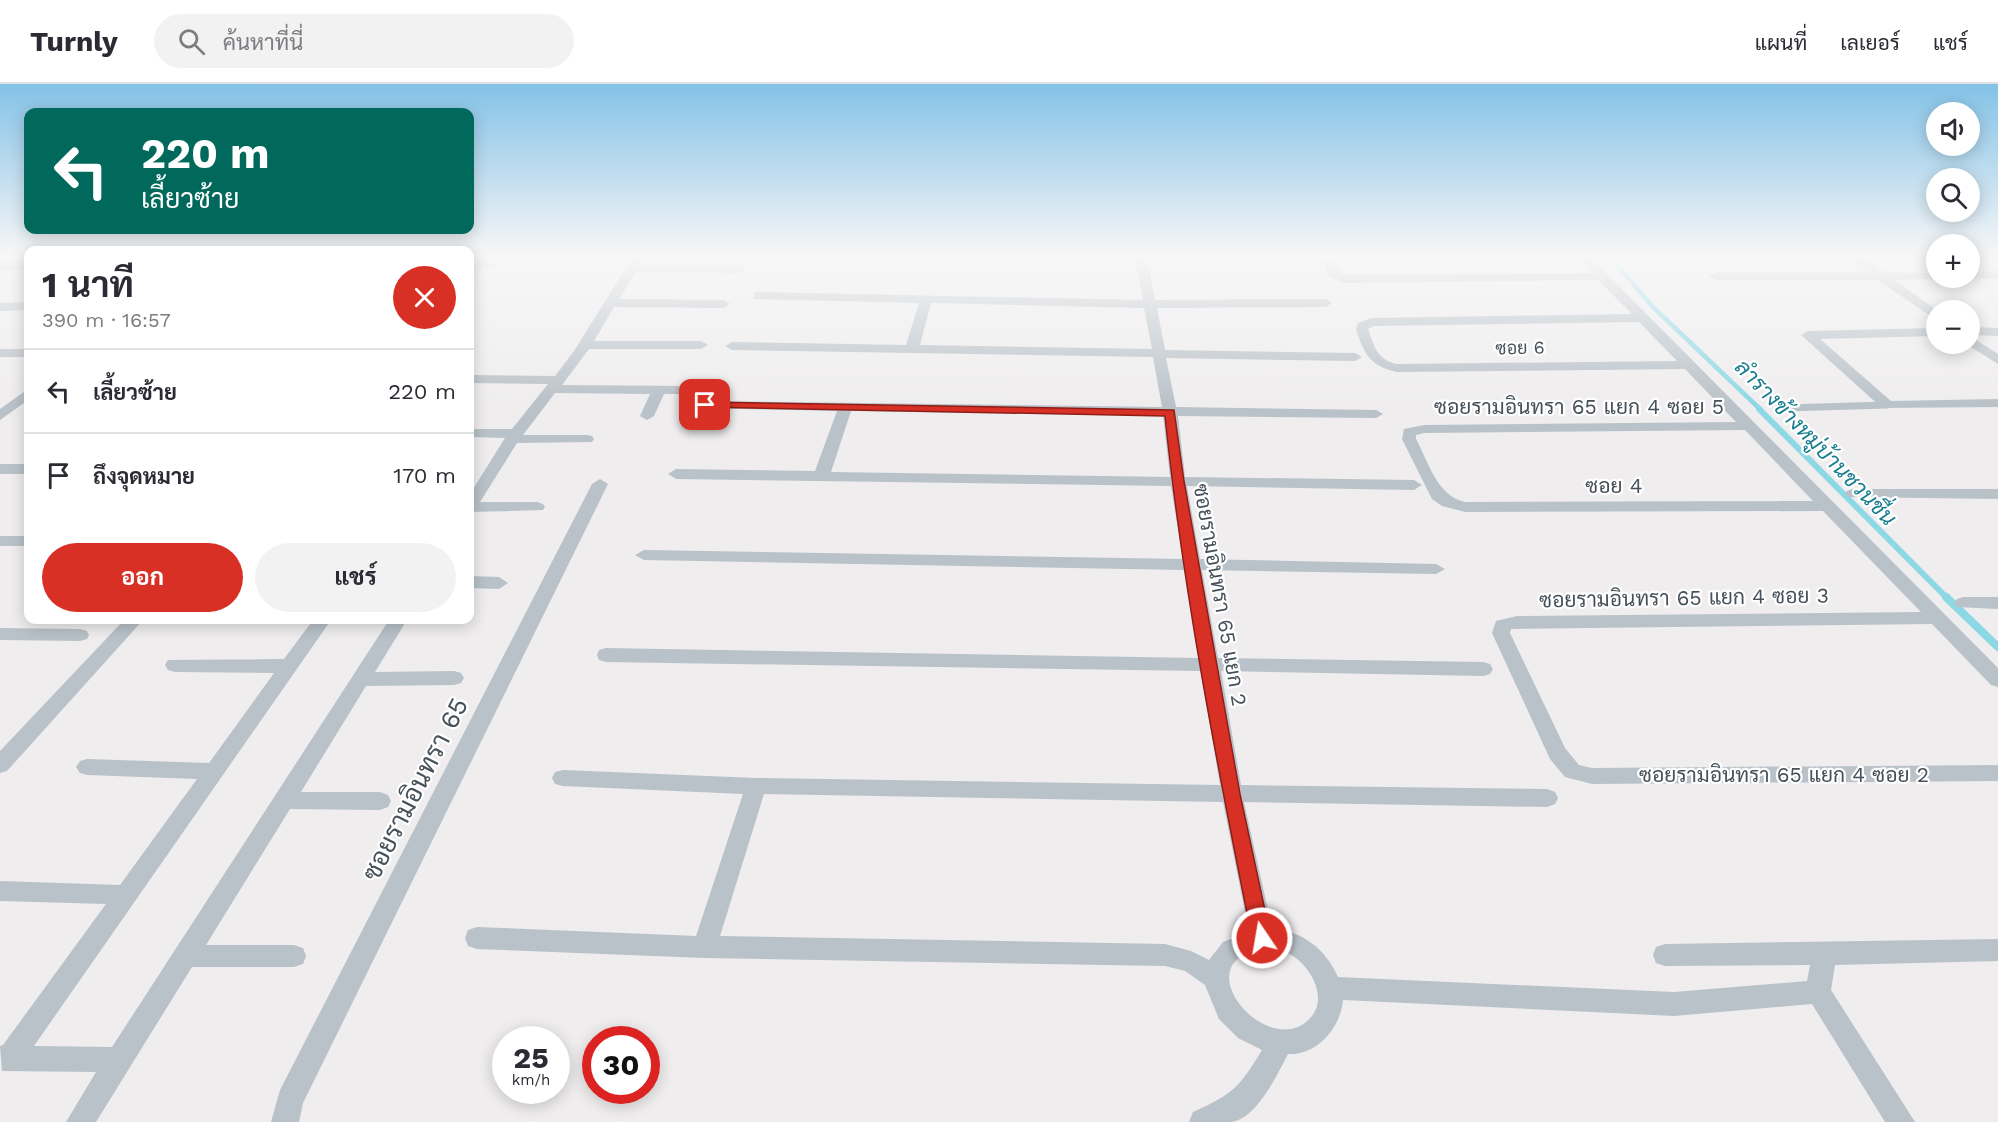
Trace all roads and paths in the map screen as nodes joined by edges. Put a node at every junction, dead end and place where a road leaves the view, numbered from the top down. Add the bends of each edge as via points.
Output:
1 (16, 306) edge
2 (609, 306) edge
3 (924, 306) edge
4 (1150, 306) edge
5 (1631, 306) edge
6 (0, 307) edge
7 (1642, 318) junction
8 (1926, 332) edge
9 (1980, 332) edge
10 (1998, 332) edge
11 (585, 345) junction
12 (701, 345) dead end
13 (732, 346) dead end
14 (1980, 347) edge
15 (912, 349) junction
16 (0, 353) edge
17 (24, 353) edge
18 (1160, 354) junction
19 (1356, 357) dead end
20 (1998, 360) edge
21 (1688, 364) junction
22 (474, 379) edge
23 (553, 385) junction
24 (659, 390) junction
25 (687, 390) dead end
26 (24, 395) edge
27 (1998, 403) edge
28 (6, 405) edge
29 (24, 405) edge
30 (705, 405) dead end
31 (1887, 405) junction
32 (846, 408) junction
33 (1785, 408) dead end
34 (1170, 412) junction
35 (1376, 414) dead end
36 (0, 416) edge
37 (647, 416) dead end
38 (1749, 426) junction
39 (1409, 432) joint
40 (474, 433) edge
41 (514, 436) junction
42 (587, 439) dead end
43 (0, 469) edge
44 (24, 469) edge
45 (676, 474) dead end
46 (822, 474) junction
47 (1178, 481) junction
48 (600, 484) dead end
49 (1414, 485) dead end
50 (1852, 494) dead end
51 (1998, 494) edge
52 (474, 497) edge
53 (474, 502) edge
54 (1827, 506) junction
55 (537, 507) dead end
56 (0, 541) edge
57 (24, 542) edge
58 (644, 555) dead end
59 (1191, 565) junction
60 (1437, 569) dead end
61 (474, 582) edge
62 (499, 583) dead end
63 (1964, 603) dead end
64 (1998, 603) edge
65 (1937, 618) junction
66 (130, 624) edge
67 (319, 624) edge
68 (395, 624) edge
69 (0, 634) edge
70 (80, 635) dead end
71 (606, 655) dead end
72 (176, 665) dead end
73 (289, 666) junction
74 (1209, 666) junction
75 (1483, 669) dead end
76 (454, 678) dead end
77 (361, 679) junction
78 (1998, 680) edge
79 (0, 765) edge
80 (87, 767) dead end
81 (214, 771) junction
82 (1572, 771) joint
83 (1998, 773) edge
84 (563, 778) dead end
85 (756, 786) junction
86 (1232, 794) junction
87 (1547, 798) dead end
88 (284, 800) junction
89 (380, 801) dead end
90 (0, 891) edge
91 (126, 896) junction
92 (477, 938) dead end
93 (1262, 938) junction
94 (705, 946) junction
95 (1998, 950) edge
96 (1824, 954) junction
97 (1665, 955) dead end
98 (186, 956) junction
99 (294, 956) dead end
100 (1215, 978) junction
101 (1330, 988) junction
102 (1818, 992) junction
103 (1281, 1042) junction
104 (5, 1058) edge
105 (121, 1060) junction
106 (80, 1122) edge
107 (285, 1122) edge
108 (1203, 1122) edge
109 (1901, 1122) edge

1 - 6 street
2 - 11 street
3 - 15 street
4 - 18 street, ซอยรามอินทรา 65 แยก 2
5 - 7 street
7 - 21 street
7 - 21 street, ซอย 6 via 1371,322 1363,326 1373,358 1397,368
8 - 31 street via 1808,335
9 - 10 street
11 - 12 street
11 - 23 street
13 - 15 street
14 - 20 street
15 - 18 street
16 - 17 street
18 - 19 street
18 - 34 street, ซอยรามอินทรา 65 แยก 2
21 - 38 street
22 - 23 street
23 - 24 street
23 - 41 street
24 - 25 street
24 - 37 street
26 - 28 street
27 - 31 street
28 - 29 street
28 - 36 street
30 - 32 street
31 - 33 lane
32 - 34 street
32 - 46 street
34 - 35 street
34 - 47 street, ซอยรามอินทรา 65 แยก 2
38 - 39 street, ซอยรามอินทรา 65 แยก 4 ซอย 5
38 - 54 street
39 - 54 street, ซอย 4 via 1438,496 1465,507
40 - 41 street
41 - 42 street
41 - 52 street
43 - 44 street
45 - 46 street
46 - 47 street
47 - 49 street
47 - 59 street, ซอยรามอินทรา 65 แยก 2
48 - 107 street, ซอยรามอินทรา 65 via 295,1089
50 - 51 street
53 - 55 street
54 - 65 street
56 - 57 street
58 - 59 street
59 - 60 street
59 - 74 street, ซอยรามอินทรา 65 แยก 2
61 - 62 street
63 - 64 street
65 - 78 street
65 - 82 street, ซอยรามอินทรา 65 แยก 4 ซอย 3 via 1503,625 1501,633 1557,753
66 - 79 street
67 - 73 street
68 - 77 street
69 - 70 street
71 - 74 street
72 - 73 street
73 - 81 street
74 - 75 street
74 - 86 street, ซอยรามอินทรา 65 แยก 2
76 - 77 street
77 - 88 street
80 - 81 street
81 - 91 street
82 - 83 street, ซอยรามอินทรา 65 แยก 4 ซอย 2 via 1592,776
84 - 85 street
85 - 86 street
85 - 94 street
86 - 87 street
86 - 93 street, ซอยรามอินทรา 65 แยก 2
88 - 89 street
88 - 98 street
90 - 91 street
91 - 104 street
92 - 94 street
93 - 100 street via 1244,940 1230,949
93 - 101 street via 1280,939 1304,952 1324,972
94 - 100 street via 1165,955 1191,962
95 - 96 street
96 - 97 street
96 - 102 street
98 - 99 street
98 - 105 street
100 - 103 street via 1218,996 1242,1027
101 - 102 street via 1674,1004
101 - 103 street via 1331,1005 1326,1020 1300,1040
102 - 109 street
103 - 108 street via 1256,1085 1237,1106
104 - 105 street
105 - 106 street

